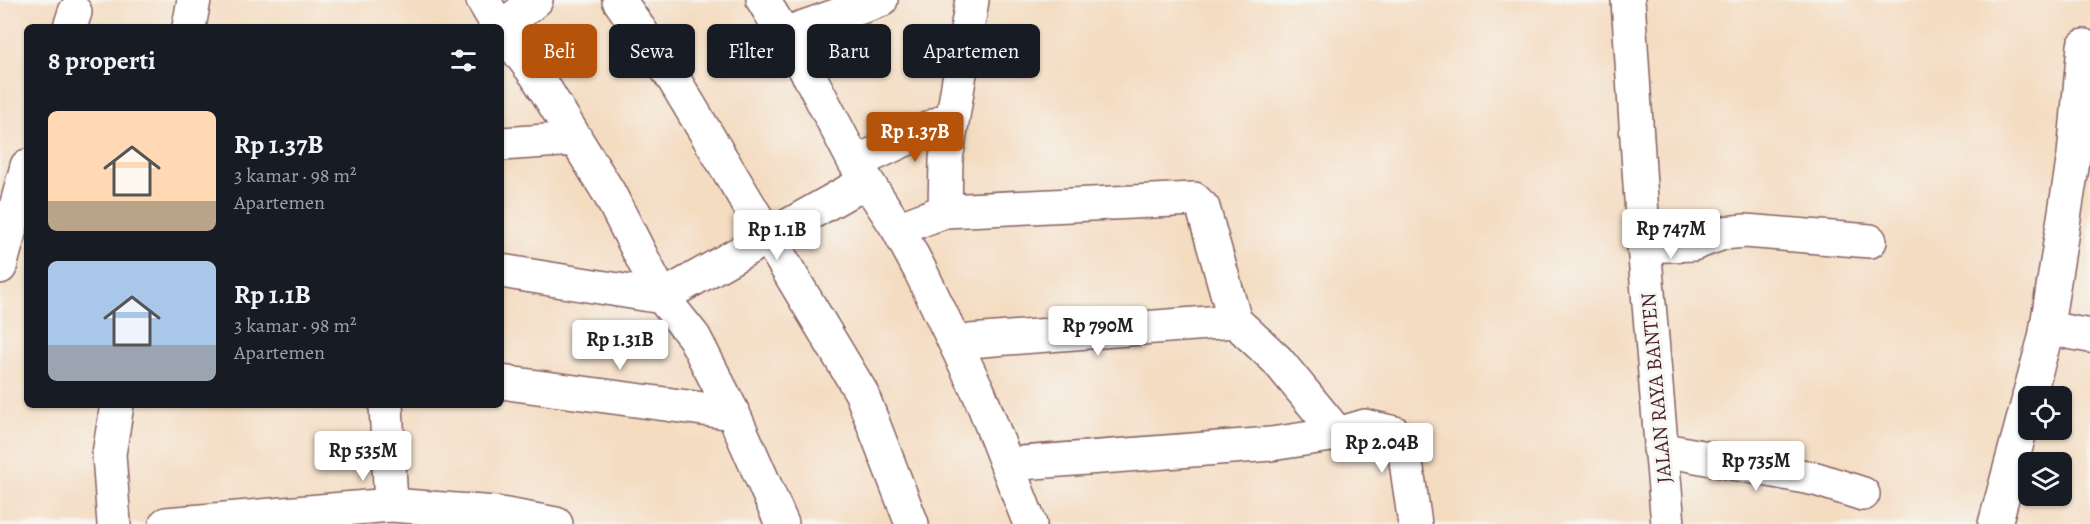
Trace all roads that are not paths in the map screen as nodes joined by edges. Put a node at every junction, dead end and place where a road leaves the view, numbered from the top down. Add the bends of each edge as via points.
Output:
1 (194, 0) edge
2 (483, 0) edge
3 (536, 0) edge
4 (619, 0) edge
5 (763, 0) edge
6 (881, 0) edge
7 (972, 0) edge
8 (1628, 0) edge
9 (190, 24) edge
10 (498, 24) edge
11 (778, 24) edge
12 (504, 25) edge
13 (795, 30) edge
14 (504, 33) edge
15 (2084, 46) dead end
16 (795, 52) edge
17 (953, 117) junction
18 (576, 138) junction
19 (504, 144) edge
20 (861, 172) junction
21 (24, 177) edge
22 (945, 211) junction
23 (898, 229) junction
24 (770, 236) junction
25 (1870, 241) dead end
26 (1644, 246) junction
27 (0, 267) edge
28 (504, 271) edge
29 (662, 297) junction
30 (1235, 321) junction
31 (2047, 328) junction
32 (2090, 336) edge
33 (956, 342) junction
34 (504, 382) edge
35 (2032, 386) edge
36 (117, 408) edge
37 (386, 408) edge
38 (733, 413) junction
39 (1338, 434) junction
40 (2018, 439) edge
41 (1660, 449) junction
42 (1008, 464) junction
43 (1863, 494) dead end
44 (391, 505) junction
45 (494, 518) edge
46 (114, 524) edge
47 (175, 524) edge
48 (556, 524) edge
49 (782, 524) edge
50 (912, 524) edge
51 (1030, 524) edge
52 (1415, 524) edge
53 (1668, 524) edge
54 (1995, 524) edge

1 - 9 street
2 - 10 street
3 - 12 street
4 - 24 street via 673,78
5 - 11 street
6 - 13 street
7 - 17 street
8 - 26 street, JALAN RAYA BANTEN
14 - 18 street
15 - 31 street via 2074,155
16 - 20 street
17 - 20 street
17 - 22 street via 946,159
18 - 19 street
18 - 29 street
20 - 23 street
20 - 24 street
21 - 27 street
22 - 23 street
22 - 30 street via 1194,199 1203,208
23 - 33 street
24 - 29 street
24 - 50 street via 861,392
25 - 26 street via 1745,231 1724,233 1692,244
26 - 41 street, JALAN RAYA BANTEN
28 - 29 street
29 - 38 street via 694,337
30 - 33 street
30 - 39 street via 1277,360
31 - 32 street
31 - 35 street
33 - 42 street
34 - 38 street
36 - 46 street via 109,454
37 - 44 street
38 - 49 street
39 - 42 street via 1271,444
39 - 52 street via 1365,426 1395,433 1404,448
40 - 54 street
41 - 43 street via 1805,477
41 - 53 street, JALAN RAYA BANTEN
42 - 51 street
44 - 45 street
44 - 47 street
45 - 48 street

